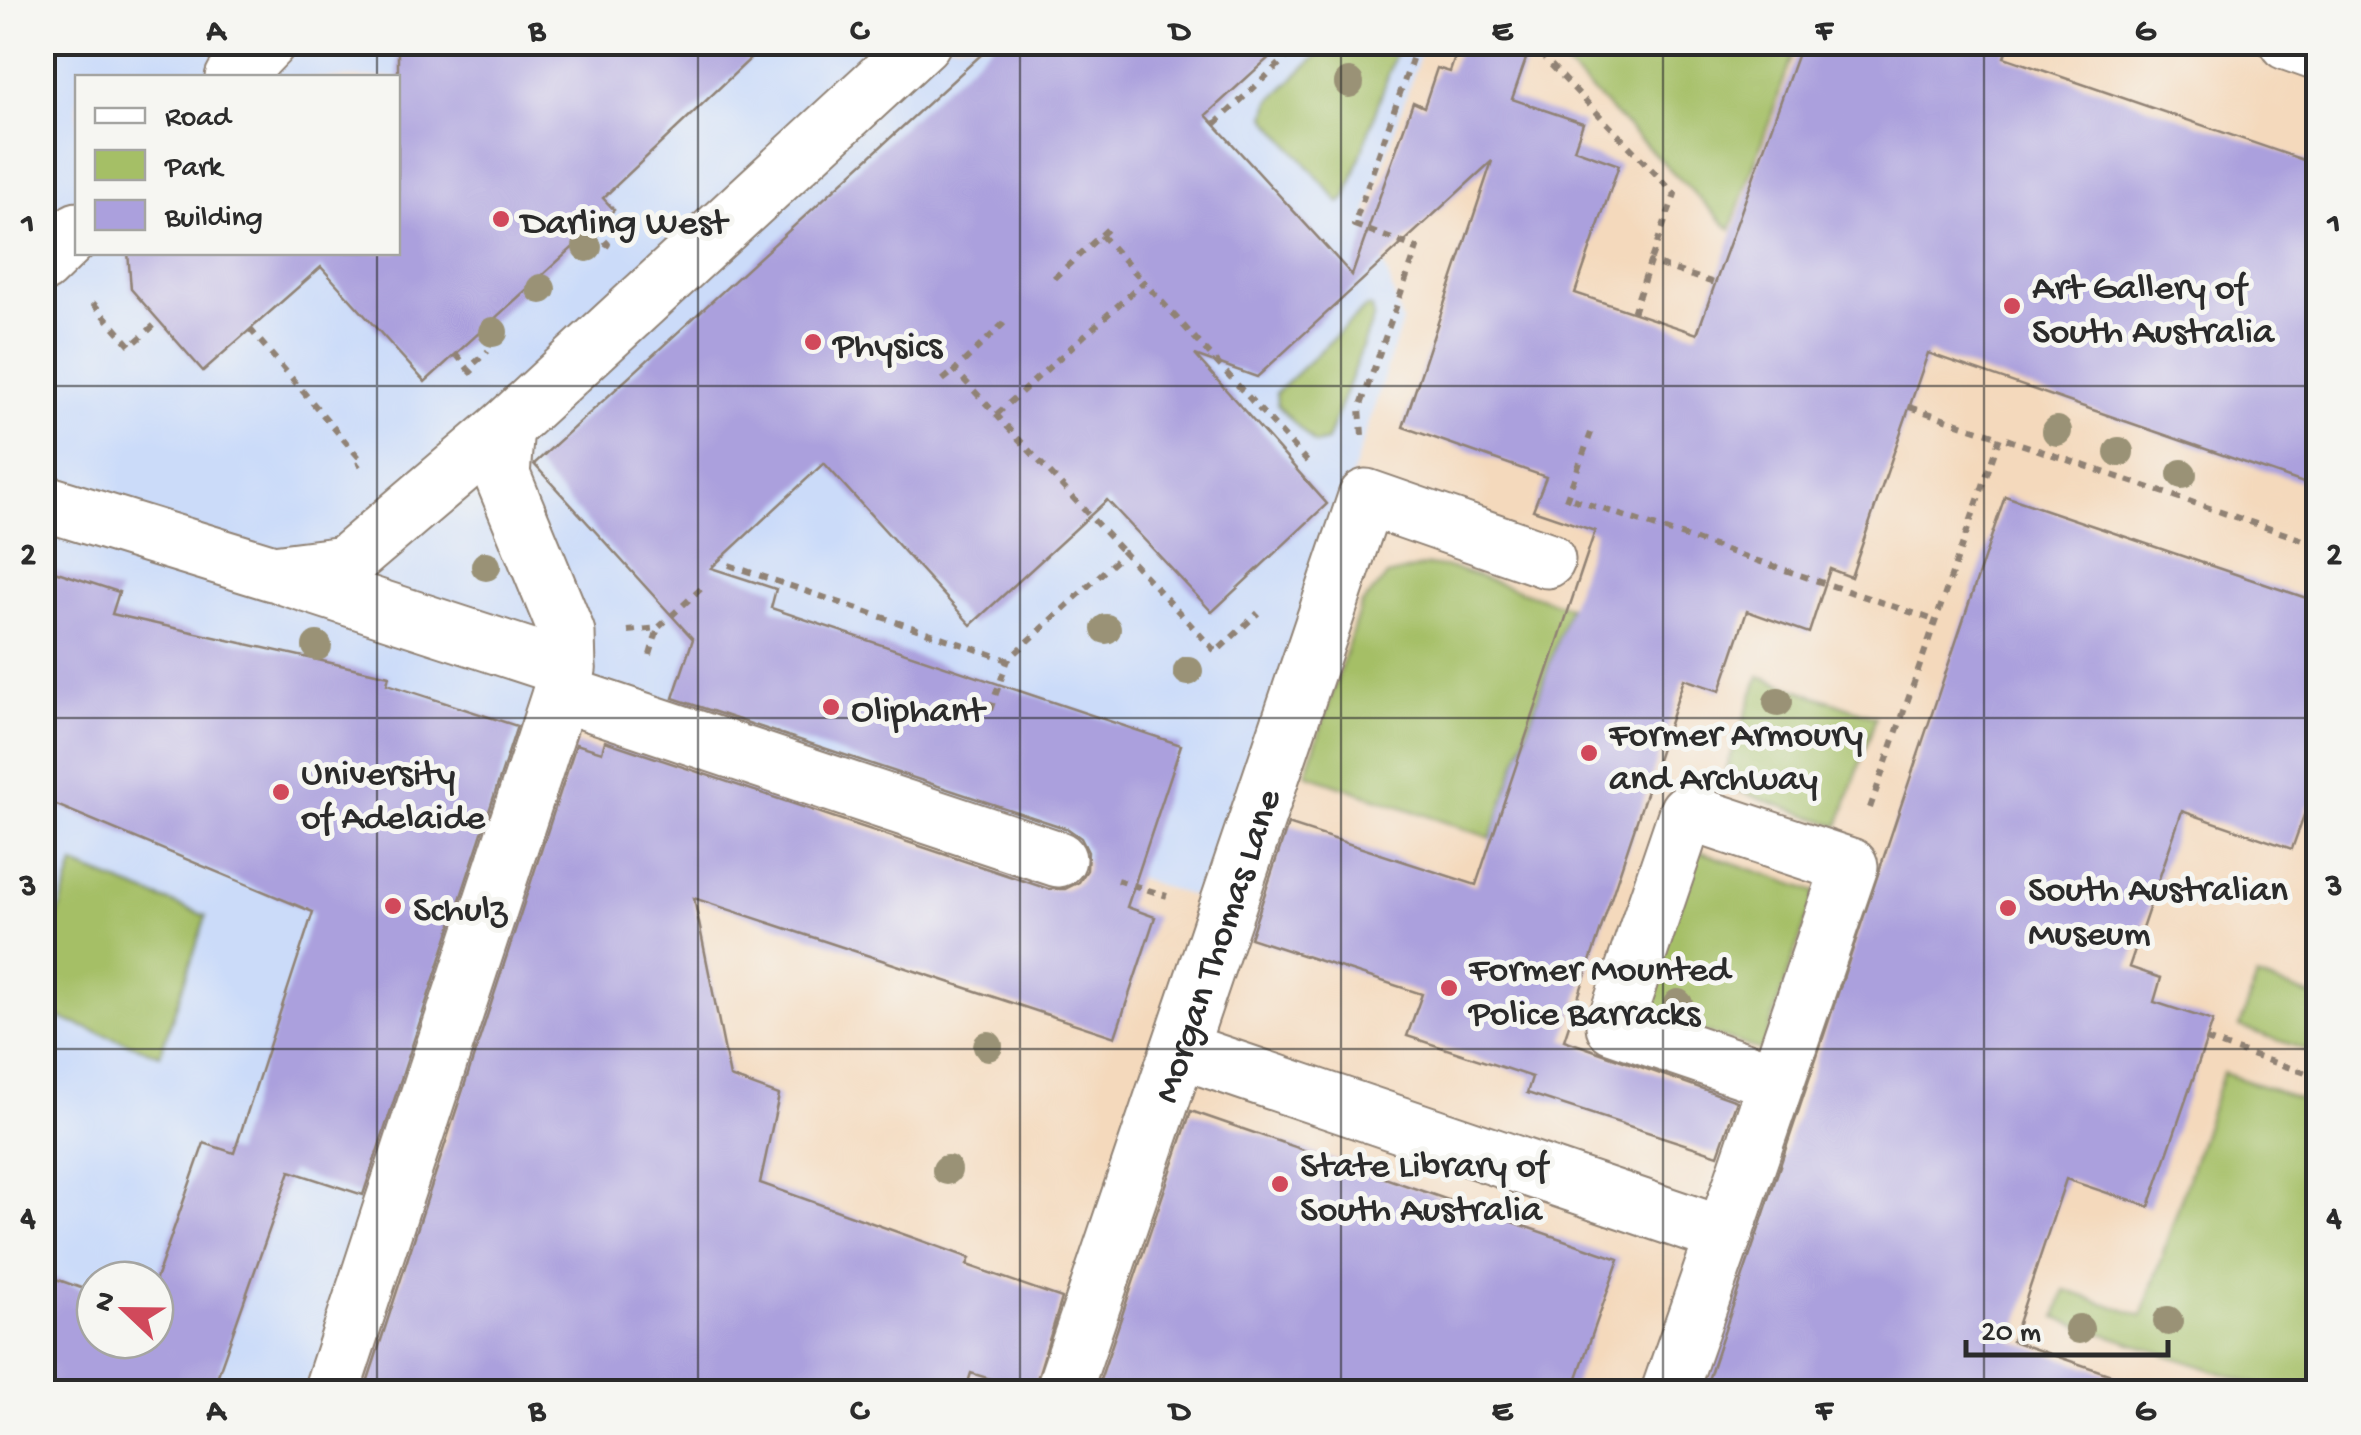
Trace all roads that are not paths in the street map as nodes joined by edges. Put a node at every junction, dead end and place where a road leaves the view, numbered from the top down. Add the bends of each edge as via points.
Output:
1 (268, 42) edge
2 (923, 42) edge
3 (2287, 42) edge
4 (2318, 54) edge
5 (235, 75) edge
6 (75, 233) edge
7 (42, 265) edge
8 (506, 426) junction
9 (42, 502) edge
10 (1547, 560) dead end
11 (273, 573) junction
12 (564, 681) junction
13 (1058, 860) dead end
14 (1180, 1050) junction
15 (1776, 1081) junction
16 (1724, 1235) junction
17 (331, 1392) edge
18 (1063, 1392) edge
19 (1669, 1392) edge

1 - 5 lane
2 - 8 lane
3 - 4 lane
6 - 7 lane
8 - 11 lane via 344,564
8 - 12 lane via 502,475 566,633
9 - 11 lane
10 - 14 lane, Morgan Thomas Lane via 1362,507
11 - 12 lane
12 - 13 lane
12 - 17 lane
14 - 16 lane
14 - 18 lane, Morgan Thomas Lane
15 - 15 lane via 1850,866 1687,812 1614,1026
15 - 16 lane
16 - 19 lane

